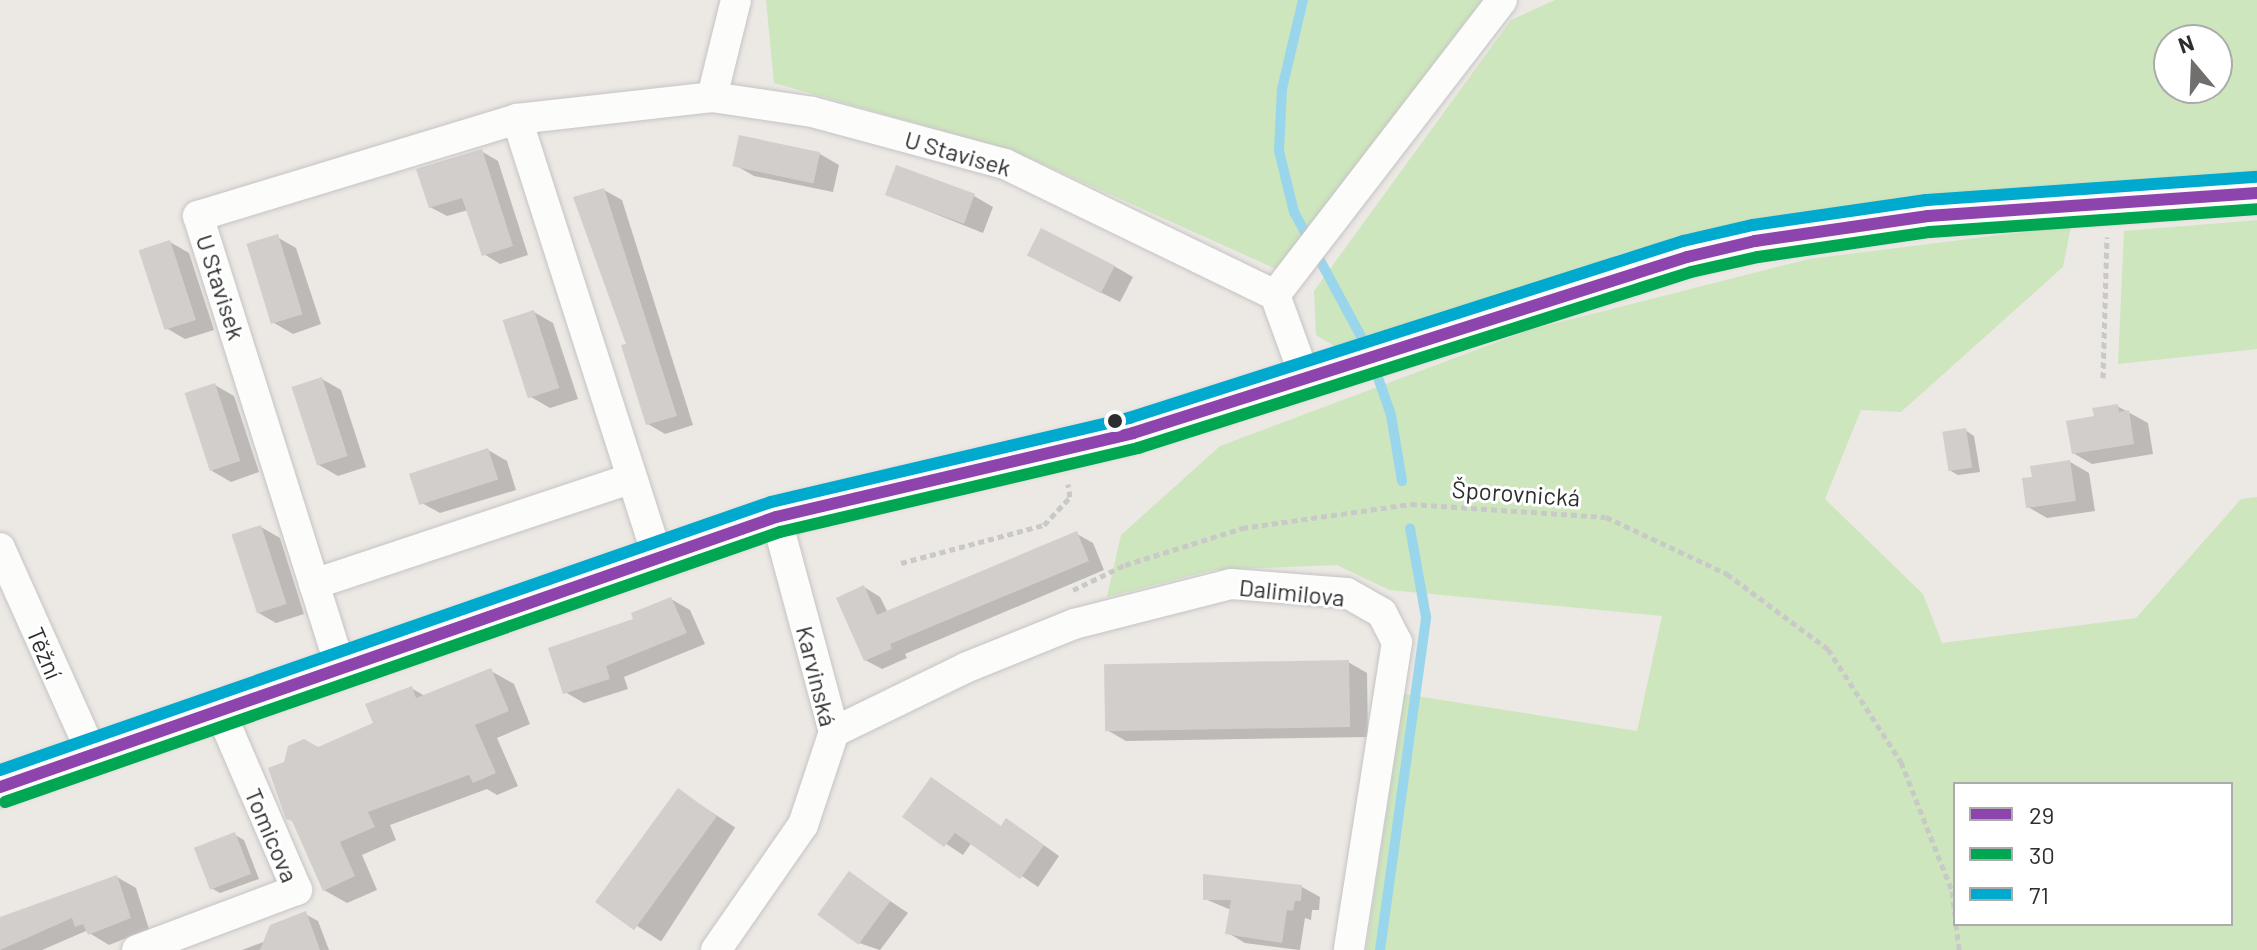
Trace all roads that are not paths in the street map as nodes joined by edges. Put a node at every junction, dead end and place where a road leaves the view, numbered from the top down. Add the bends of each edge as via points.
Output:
1 (736, 0) edge
2 (1502, 0) edge
3 (712, 97) junction
4 (517, 119) junction
5 (2257, 193) edge
6 (1275, 295) junction
7 (1306, 380) junction
8 (632, 478) junction
9 (776, 517) junction
10 (0, 548) edge
11 (657, 555) junction
12 (314, 584) junction
13 (340, 666) junction
14 (220, 711) junction
15 (834, 732) junction
16 (93, 756) junction
17 (0, 787) edge
18 (137, 950) edge
19 (716, 950) edge
20 (1349, 950) edge

1 - 3 street
2 - 6 street
3 - 4 street, U Stavisek
3 - 6 street, U Stavisek via 812,112 1005,164
4 - 8 street
4 - 12 street, U Stavisek via 198,216
5 - 7 street via 1928,216 1755,241 1623,275
6 - 7 street
7 - 9 street via 1062,452
8 - 11 street
8 - 12 street
9 - 11 street
9 - 15 street, Karvinská
10 - 16 street, Těžní
11 - 13 street
12 - 13 street, U Stavisek
13 - 14 street
14 - 16 street
14 - 18 street, Tomicova via 297,890
15 - 19 street, Karvinská via 803,825
15 - 20 street, Dalimilova via 965,668 1074,624 1231,584 1347,593 1382,613 1397,642
16 - 17 street

